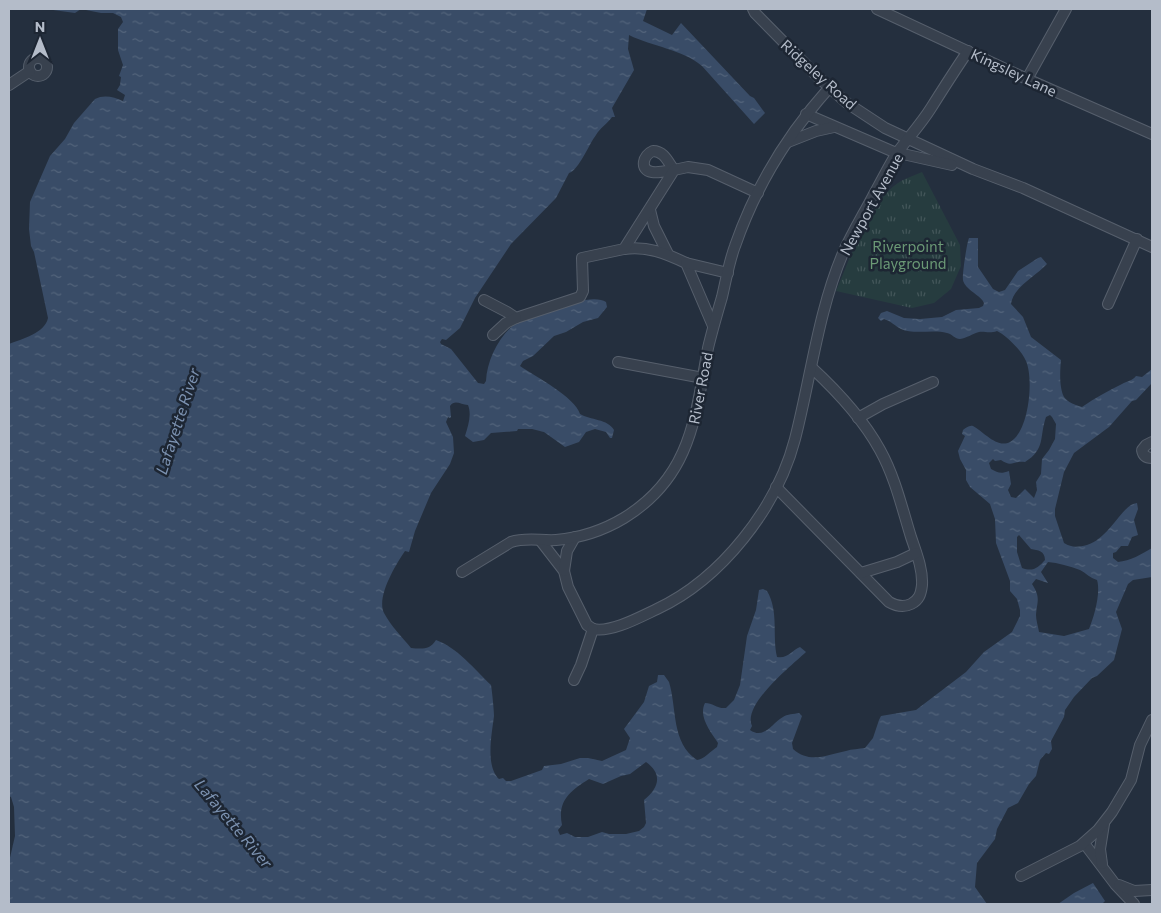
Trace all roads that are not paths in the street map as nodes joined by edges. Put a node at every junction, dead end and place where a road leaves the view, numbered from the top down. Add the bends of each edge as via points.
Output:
1 (753, 9) edge
2 (877, 9) edge
3 (1066, 9) edge
4 (968, 51) junction
5 (30, 72) dead end
6 (1026, 79) junction
7 (9, 86) edge
8 (830, 88) junction
9 (806, 114) junction
10 (834, 127) junction
11 (1152, 134) edge
12 (908, 139) junction
13 (787, 142) junction
14 (898, 153) junction
15 (973, 169) junction
16 (758, 193) junction
17 (650, 210) junction
18 (1137, 239) junction
19 (1152, 246) edge
20 (624, 249) junction
21 (668, 254) junction
22 (686, 263) junction
23 (728, 273) junction
24 (484, 300) dead end
25 (1108, 304) dead end
26 (516, 318) junction
27 (713, 326) junction
28 (493, 335) dead end
29 (618, 362) dead end
30 (812, 368) junction
31 (702, 378) junction
32 (933, 382) dead end
33 (858, 418) junction
34 (1152, 442) edge
35 (1152, 458) edge
36 (776, 487) junction
37 (575, 537) junction
38 (540, 540) junction
39 (916, 553) junction
40 (564, 571) junction
41 (462, 572) dead end
42 (861, 573) junction
43 (593, 629) junction
44 (574, 680) dead end
45 (1152, 720) edge
46 (1105, 821) junction
47 (1084, 843) junction
48 (1102, 866) junction
49 (1021, 876) dead end
50 (1116, 884) junction
51 (1152, 890) edge
52 (1134, 904) edge

1 - 8 street, Ridgeley Road
2 - 4 street, Kingsley Lane
3 - 6 street
4 - 6 street, Kingsley Lane
4 - 12 street, Newport Avenue
5 - 7 street
6 - 11 street, Kingsley Lane
8 - 9 street, River Road
8 - 12 street, Ridgeley Road via 847,103
9 - 10 street, Ridgeley Road
9 - 13 street, River Road
10 - 13 street, Ridgeley Road
10 - 14 street, Ridgeley Road
12 - 14 street, Newport Avenue
12 - 15 street, Ridgeley Road
13 - 16 street, River Road
14 - 15 street, Ridgeley Road
14 - 30 street, Newport Avenue via 843,252 820,323
15 - 18 street, Ridgeley Road
16 - 17 street via 708,170 688,167 674,170
16 - 23 street, River Road via 737,240
17 - 20 street
17 - 21 street
18 - 19 street, Ridgeley Road
18 - 25 street
20 - 21 street via 647,248
20 - 26 street via 582,258 583,292 580,297
21 - 22 street
22 - 23 street
22 - 27 street
23 - 27 street, River Road
24 - 26 street
26 - 28 street
27 - 31 street, River Road
29 - 31 street
30 - 33 street
30 - 36 street, Newport Avenue via 795,439
31 - 37 street, River Road via 692,430 682,455 664,484 625,518 591,534
32 - 33 street
33 - 39 street via 888,466
34 - 35 street via 1142,450
36 - 42 street
36 - 43 street, Newport Avenue via 746,535 722,564 707,576 676,599 633,620 605,629
37 - 38 street, River Road
37 - 40 street via 567,550
38 - 40 street
38 - 41 street, River Road via 512,542
39 - 42 street
39 - 42 street via 922,576 920,595 906,606 889,602
40 - 43 street via 586,625
43 - 44 street
45 - 46 street via 1140,745 1131,780
46 - 47 street
46 - 48 street via 1100,848
47 - 48 street
47 - 49 street
48 - 50 street
50 - 51 street via 1134,891
50 - 52 street

